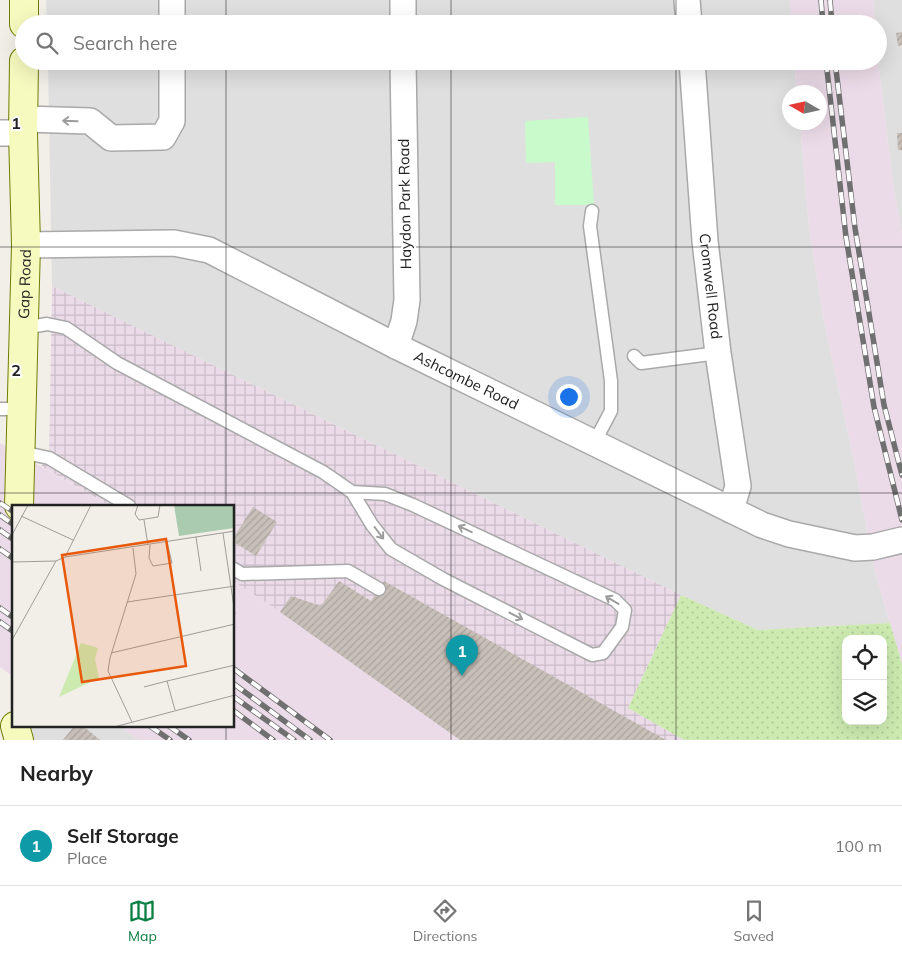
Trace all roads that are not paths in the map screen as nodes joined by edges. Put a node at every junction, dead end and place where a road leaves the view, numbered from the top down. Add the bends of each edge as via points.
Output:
1 (24, 0) edge
2 (172, 0) edge
3 (403, 0) edge
4 (687, 0) edge
5 (24, 15) edge
6 (172, 15) edge
7 (403, 15) edge
8 (688, 15) edge
9 (23, 70) edge
10 (172, 70) edge
11 (403, 70) edge
12 (693, 70) edge
13 (16, 128) edge
14 (592, 210) dead end
15 (26, 245) junction
16 (24, 328) junction
17 (396, 346) junction
18 (718, 353) junction
19 (634, 356) dead end
20 (11, 409) edge
21 (594, 443) junction
22 (21, 456) junction
23 (352, 492) junction
24 (19, 505) edge
25 (127, 505) edge
26 (732, 510) junction
27 (902, 540) edge
28 (235, 570) edge
29 (379, 589) dead end

1 - 5 main road
2 - 6 street
3 - 7 street
4 - 8 street
9 - 13 main road, Gap Road
10 -> 13 street via 172,121 163,137 111,138 90,121
11 - 17 street, Haydon Park Road via 407,300
12 - 18 street, Cromwell Road via 705,241
13 - 15 main road, Gap Road
14 - 21 lane via 590,226 611,381 611,411
15 - 16 main road, Gap Road
15 - 17 street, Ashcombe Road via 174,243 209,250
16 - 20 main road, Gap Road
16 - 23 lane via 47,324 66,328 117,363 323,472
17 - 21 street, Ashcombe Road
18 - 19 lane via 641,363
18 - 26 street, Cromwell Road via 738,486
20 - 22 main road, Gap Road
21 - 26 street, Ashcombe Road
22 - 24 main road, Gap Road
22 - 25 lane via 49,458
23 -> 23 lane via 390,549 592,655 603,653 622,627 625,610 615,600 385,494
26 - 27 street, Ashcombe Road via 789,534 855,548
28 - 29 lane via 242,574 348,572

